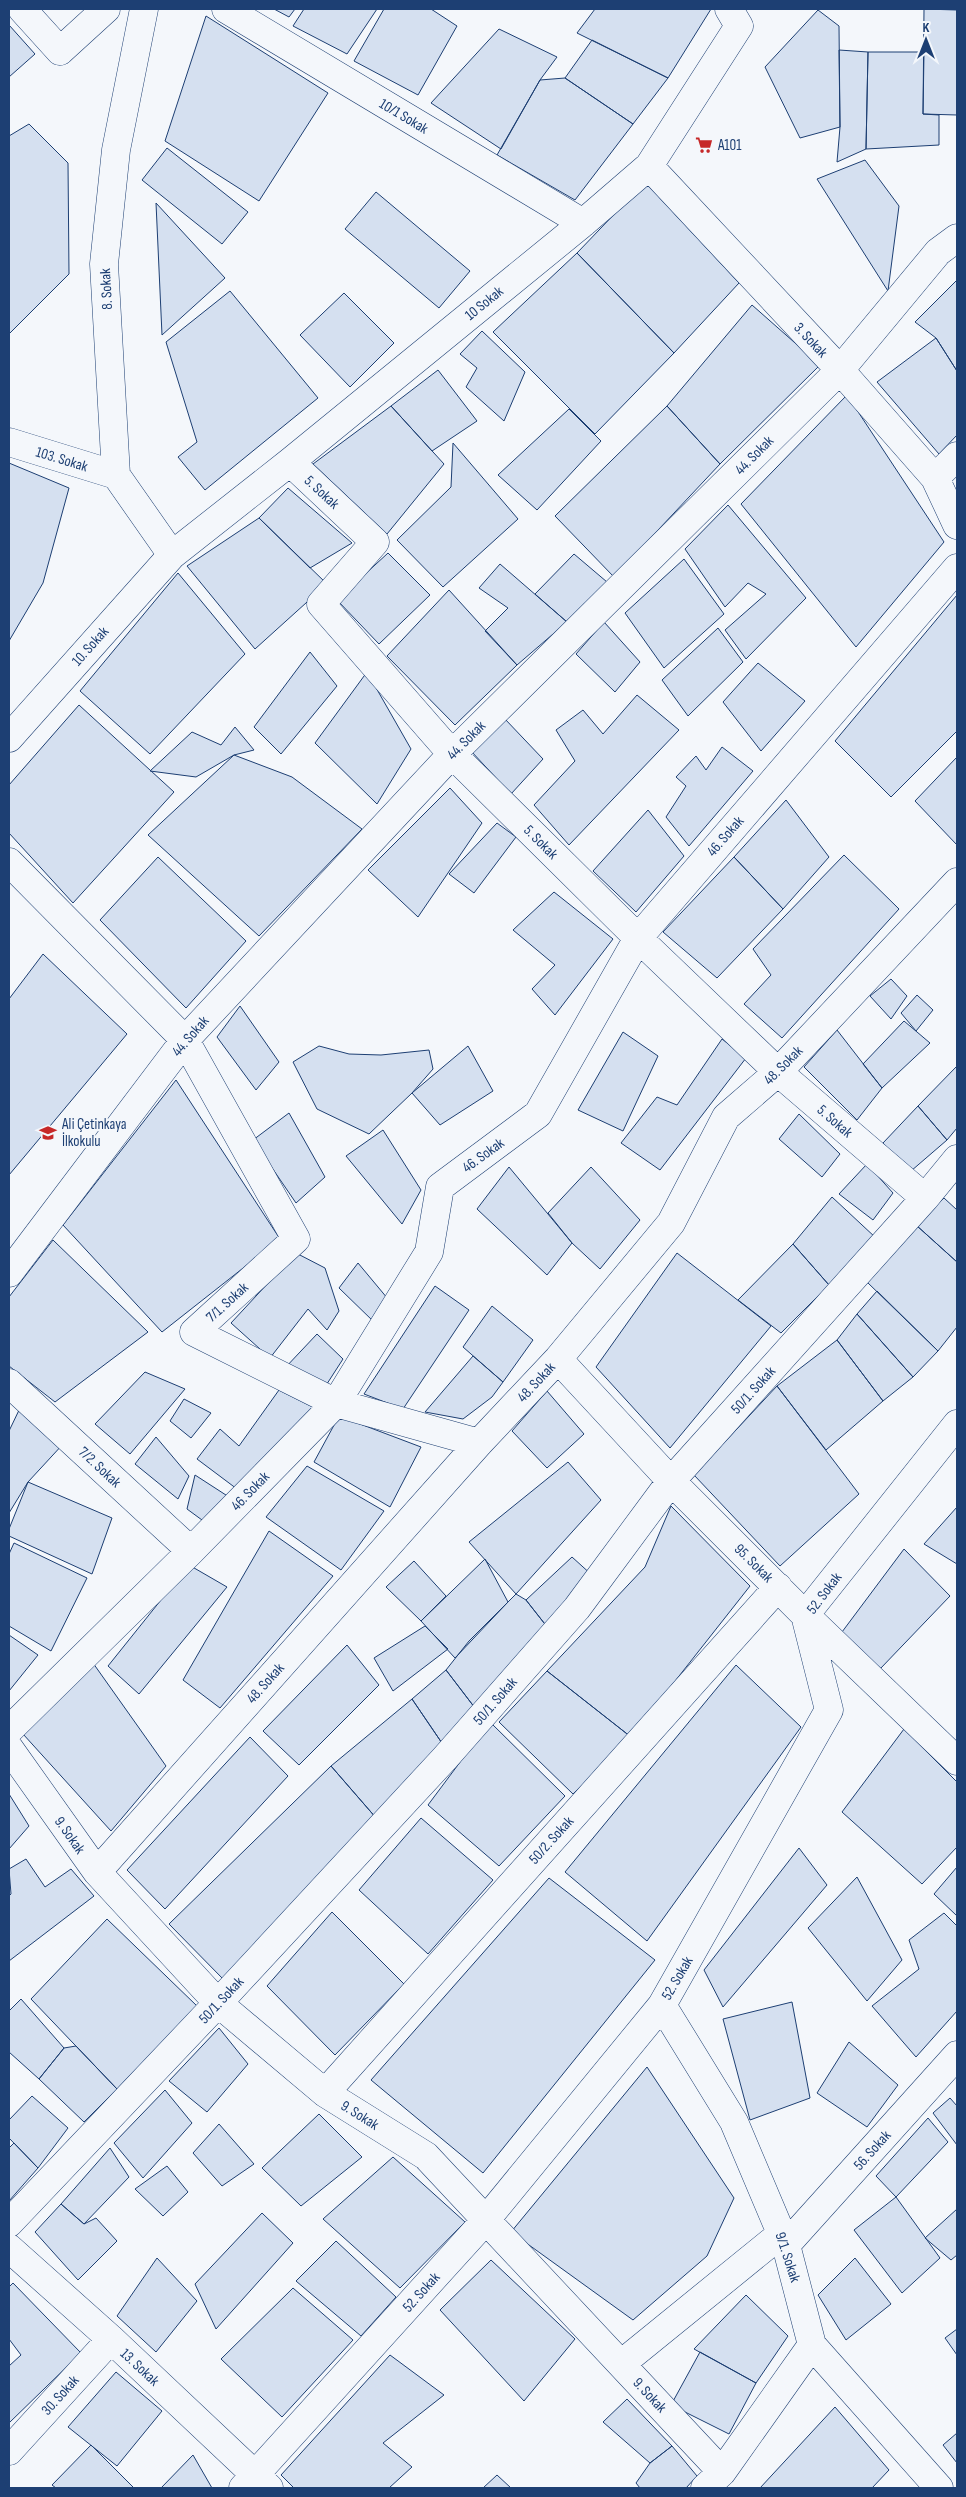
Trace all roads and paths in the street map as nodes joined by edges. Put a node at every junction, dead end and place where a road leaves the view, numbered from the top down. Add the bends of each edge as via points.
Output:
1 (22, 9) edge
2 (106, 9) edge
3 (144, 9) edge
4 (226, 9) edge
5 (729, 9) edge
6 (649, 166) junction
7 (583, 223) junction
8 (957, 238) edge
9 (840, 370) junction
10 (9, 442) edge
11 (957, 456) edge
12 (290, 462) junction
13 (116, 475) junction
14 (935, 478) junction
15 (957, 525) edge
16 (172, 555) junction
17 (957, 568) edge
18 (9, 738) edge
19 (452, 754) junction
20 (9, 862) edge
21 (957, 882) edge
22 (638, 938) junction
23 (185, 1040) junction
24 (778, 1072) junction
25 (957, 1158) edge
26 (925, 1198) junction
27 (9, 1273) edge
28 (558, 1359) junction
29 (9, 1383) edge
30 (336, 1403) junction
31 (957, 1424) edge
32 (479, 1443) junction
33 (671, 1481) junction
34 (191, 1551) junction
35 (778, 1587) junction
36 (805, 1615) junction
37 (9, 1730) edge
38 (9, 1748) edge
39 (957, 1761) edge
40 (97, 1872) junction
41 (218, 2003) junction
42 (662, 2005) junction
43 (957, 2055) edge
44 (325, 2093) junction
45 (485, 2221) junction
46 (9, 2223) edge
47 (784, 2240) junction
48 (9, 2248) edge
49 (111, 2339) junction
50 (812, 2344) junction
51 (621, 2364) junction
52 (9, 2451) edge
53 (714, 2480) edge
54 (256, 2483) edge
55 (939, 2488) edge

1 - 2 street via 60,51
3 - 13 street, 8. Sokak via 116,150 104,264
4 - 7 street, 10/1 Sokak
5 - 6 street, 10 Sokak via 740,26
6 - 7 street, 10 Sokak
6 - 9 street, 3. Sokak
7 - 12 street, 10 Sokak
8 - 9 street, 44. Sokak via 938,252
9 - 14 street, 3. Sokak
9 - 19 street, 44. Sokak
10 - 13 street, 103. Sokak
11 - 14 street
12 - 16 street, 10 Sokak
12 - 19 street, 5. Sokak via 375,542 321,604
13 - 16 street
14 - 15 street, 3. Sokak
16 - 18 street, 10. Sokak
17 - 22 street, 46. Sokak
19 - 22 street, 5. Sokak
19 - 23 street, 44. Sokak
20 - 23 street
21 - 24 street, 48. Sokak
22 - 24 street, 5. Sokak
22 - 30 street, 46. Sokak via 538,1114 440,1187 429,1252
23 - 27 street, 44. Sokak
23 - 30 street, 7/1. Sokak via 296,1239 194,1332
24 - 26 street, 5. Sokak
24 - 28 street, 48. Sokak via 726,1117 671,1223
25 - 26 street, 50/1. Sokak
26 - 33 street, 50/1. Sokak
28 - 32 street, 48. Sokak
28 - 33 street, 95. Sokak
29 - 34 street, 7/2. Sokak
30 - 32 street, 7/1. Sokak
30 - 34 street, 46. Sokak
31 - 36 street, 52. Sokak
32 - 40 street, 48. Sokak
33 - 35 street, 95. Sokak
33 - 41 street, 50/1. Sokak via 577,1608 445,1758
34 - 37 street, 46. Sokak
35 - 36 street, 95. Sokak
35 - 44 street, 50/2. Sokak
36 - 39 street, 95. Sokak
36 - 42 street, 52. Sokak via 829,1710
38 - 40 street, 9. Sokak
40 - 41 street, 9. Sokak
41 - 44 street, 9. Sokak
41 - 46 street, 50/1. Sokak
42 - 45 street, 52. Sokak
42 - 47 street, 9/1. Sokak via 734,2122
43 - 47 street, 56. Sokak
44 - 45 street, 9. Sokak via 426,2156
45 - 51 street, 9. Sokak
45 - 54 street, 52. Sokak
47 - 50 street, 9/1. Sokak
47 - 51 street, 56. Sokak
48 - 49 street, 13. Sokak
49 - 52 street, 30. Sokak
49 - 54 street, 13. Sokak
50 - 53 street
50 - 55 street, 9/1. Sokak
51 - 53 street, 9. Sokak

